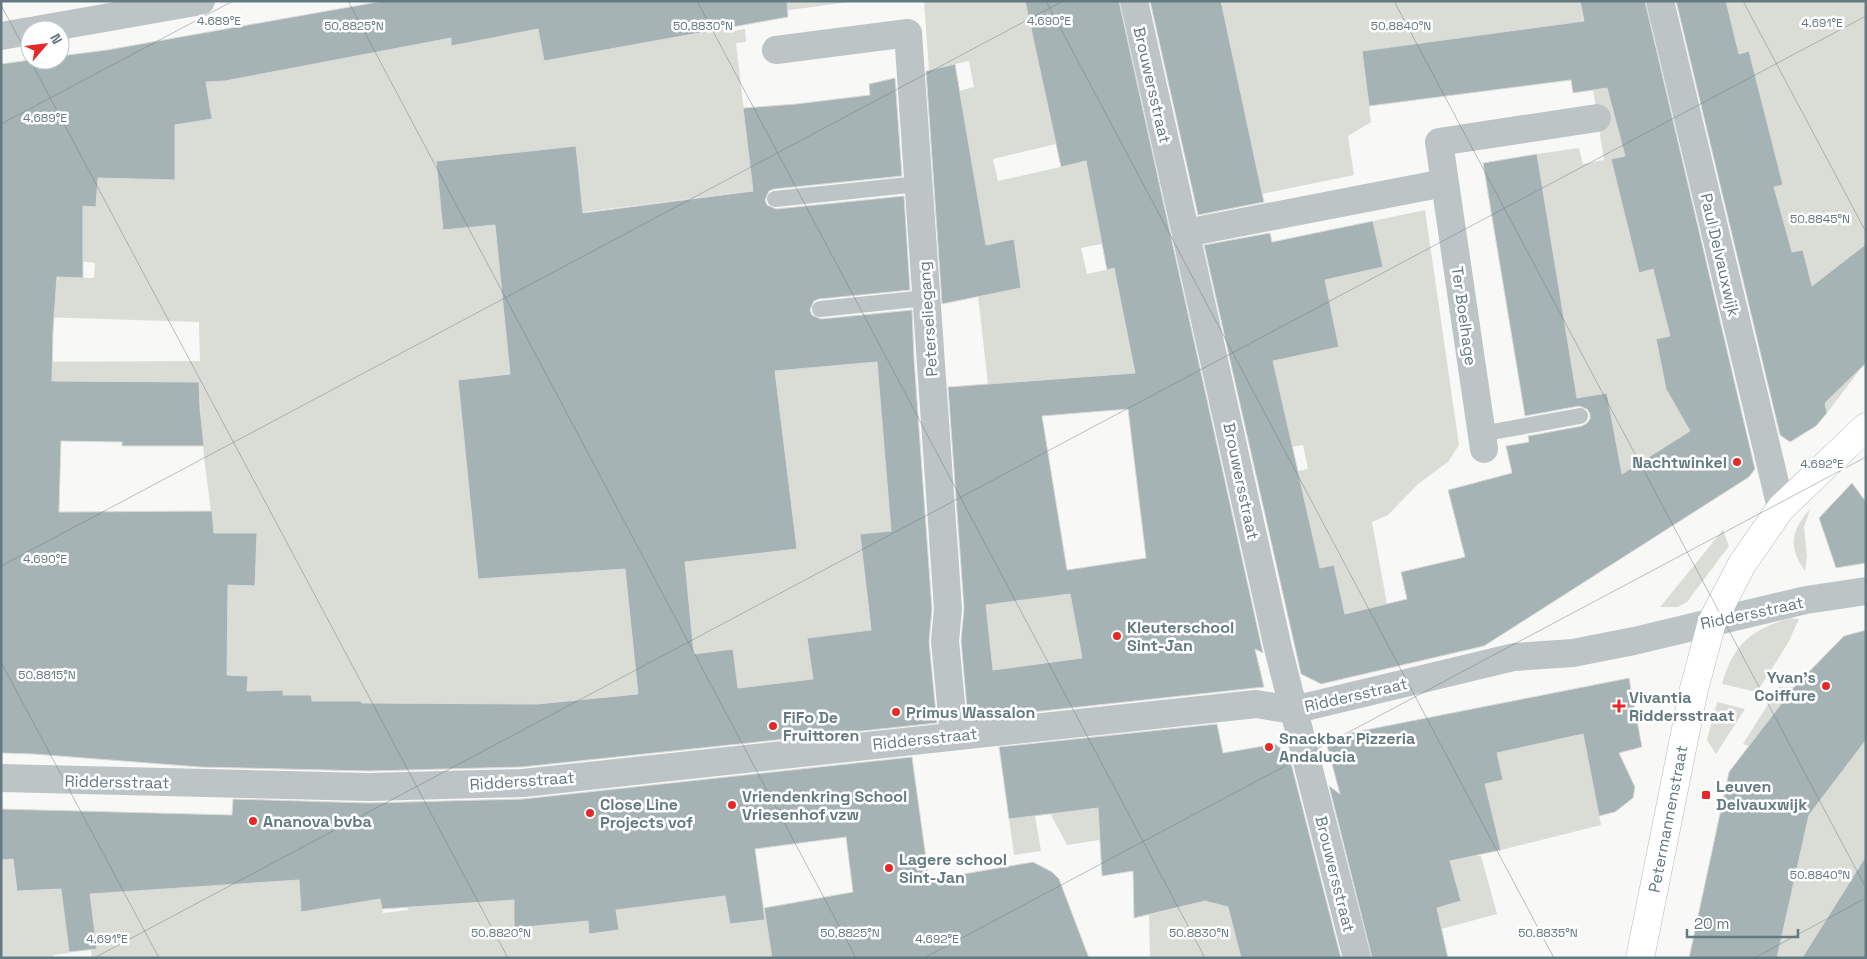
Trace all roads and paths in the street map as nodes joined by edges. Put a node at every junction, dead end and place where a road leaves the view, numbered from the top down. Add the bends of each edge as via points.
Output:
1 (201, 1) edge
2 (1134, 1) edge
3 (1660, 1) edge
4 (70, 24) edge
5 (20, 33) edge
6 (1, 36) edge
7 (776, 50) dead end
8 (1597, 118) dead end
9 (1444, 183) junction
10 (918, 184) junction
11 (775, 199) dead end
12 (1186, 233) junction
13 (926, 298) junction
14 (820, 309) dead end
15 (1580, 416) dead end
16 (1866, 427) edge
17 (1483, 441) joint
18 (1781, 508) junction
19 (1866, 591) edge
20 (1712, 622) junction
21 (1293, 710) junction
22 (954, 736) junction
23 (1, 778) edge
24 (1356, 958) edge
25 (1640, 958) edge

1 - 4 street
2 - 12 street, Brouwersstraat
3 - 18 street, Paul Delvauxwijk
5 - 6 street
7 - 10 street, Peterseliegang via 908,33
8 - 9 street, Ter Boelhage via 1439,142
9 - 12 street
9 - 17 street, Ter Boelhage
10 - 11 lane
10 - 13 street, Peterseliegang
12 - 21 street, Brouwersstraat
13 - 14 lane
13 - 22 street, Peterseliegang via 948,609 945,641
15 - 17 lane
16 - 18 street, Petermannenstraat
18 - 20 street, Petermannenstraat via 1742,564
19 - 20 street, Riddersstraat via 1806,600
20 - 21 street, Riddersstraat via 1573,653 1514,657
20 - 25 street, Petermannenstraat via 1694,689
21 - 22 street, Riddersstraat via 1256,704
21 - 24 street, Brouwersstraat
22 - 23 street, Riddersstraat via 523,783 369,787

